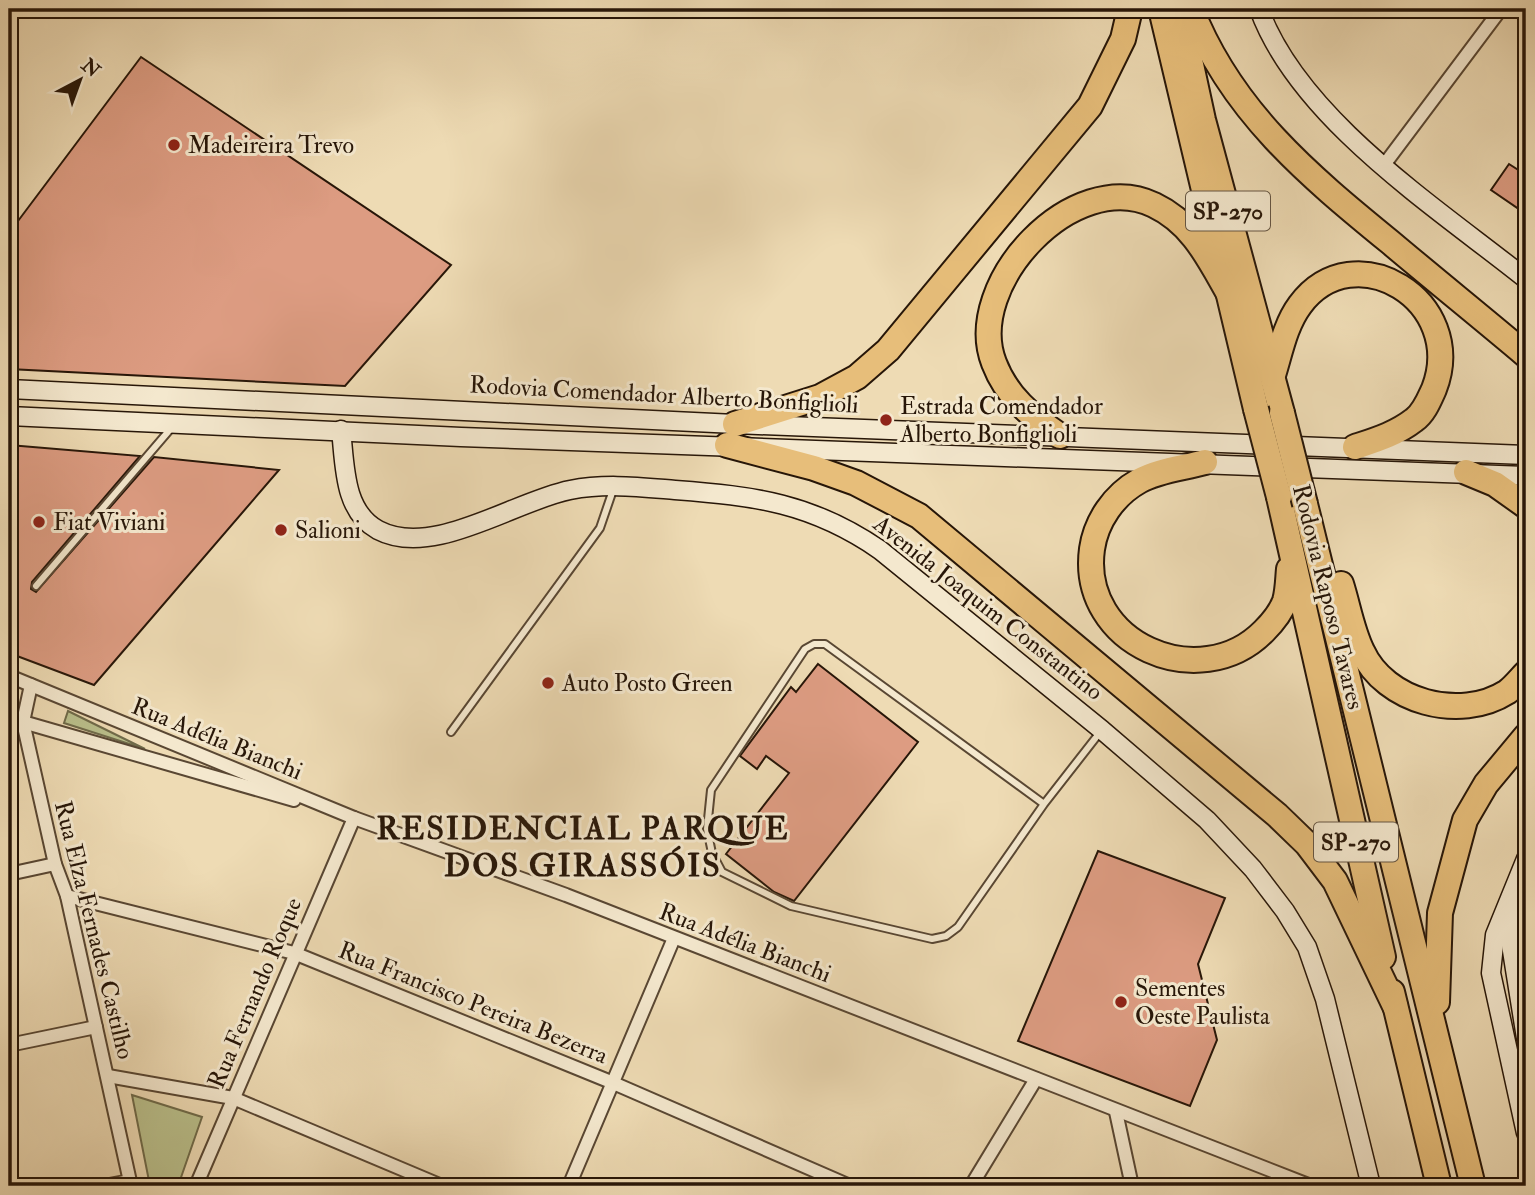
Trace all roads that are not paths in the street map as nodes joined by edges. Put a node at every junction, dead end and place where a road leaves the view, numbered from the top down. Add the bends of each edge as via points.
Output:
1 (1129, 9) edge
2 (1161, 9) edge
3 (1179, 9) edge
4 (1191, 9) edge
5 (1259, 9) edge
6 (1501, 9) edge
7 (1384, 165) junction
8 (1526, 279) edge
9 (1228, 292) junction
10 (1526, 355) edge
11 (1273, 375) junction
12 (9, 389) edge
13 (9, 416) edge
14 (174, 425) junction
15 (341, 430) junction
16 (731, 434) junction
17 (1060, 436) junction
18 (1356, 447) junction
19 (1526, 455) edge
20 (1205, 462) junction
21 (1466, 472) junction
22 (1526, 476) edge
23 (615, 485) junction
24 (1305, 504) junction
25 (1526, 506) edge
26 (1292, 555) junction
27 (36, 586) dead end
28 (1526, 673) edge
29 (9, 676) edge
30 (31, 685) junction
31 (9, 718) edge
32 (23, 722) junction
33 (1102, 730) junction
34 (451, 732) dead end
35 (1526, 736) edge
36 (1044, 804) junction
37 (354, 818) junction
38 (54, 863) junction
39 (1524, 863) edge
40 (9, 874) edge
41 (67, 896) junction
42 (674, 938) junction
43 (294, 953) junction
44 (1395, 1006) junction
45 (96, 1027) junction
46 (1435, 1031) junction
47 (1526, 1038) edge
48 (9, 1045) edge
49 (108, 1076) junction
50 (1036, 1079) junction
51 (611, 1082) junction
52 (233, 1098) junction
53 (1116, 1112) junction
54 (1526, 1133) edge
55 (130, 1184) edge
56 (104, 1186) edge
57 (196, 1186) edge
58 (442, 1186) edge
59 (569, 1186) edge
60 (850, 1186) edge
61 (971, 1186) edge
62 (1132, 1186) edge
63 (1311, 1186) edge
64 (1371, 1186) edge
65 (1439, 1186) edge
66 (1473, 1186) edge

1 - 16 highway via 1123,39 1090,106 888,350 857,377 820,397
2 - 9 highway, Rodovia Raposo Tavares / SP-270
3 - 11 highway, Rodovia Raposo Tavares / SP-270 via 1203,120
4 - 10 highway via 1248,108 1304,171
5 - 7 main road via 1289,69 1305,90
6 - 7 street
7 - 8 main road
9 - 17 highway via 1198,238 1153,204 1101,198 1054,221 1033,239 1008,272 992,310 989,337 993,361 1009,393 1026,412
9 - 26 highway, Rodovia Raposo Tavares / SP-270, bridge
11 - 18 highway via 1294,315 1315,290 1340,278 1365,275 1392,281 1416,296 1438,334 1441,359 1429,401 1416,419
11 - 24 highway, Rodovia Raposo Tavares / SP-270, bridge
12 - 16 main road, Rodovia Comendador Alberto Bonfiglioli
13 - 14 main road, Rodovia Comendador Alberto Bonfiglioli
14 - 15 main road, Rodovia Comendador Alberto Bonfiglioli
14 - 27 lane
15 - 16 main road, Rodovia Comendador Alberto Bonfiglioli
15 - 23 main road, Avenida Joaquim Constantino via 350,495 359,513 377,530 404,538 458,530 541,497
16 - 17 main road, Rodovia Comendador Alberto Bonfiglioli
16 - 20 main road, Rodovia Comendador Alberto Bonfiglioli
16 - 44 highway via 846,479 919,516 1277,815 1335,881
17 - 18 main road, Rodovia Comendador Alberto Bonfiglioli
18 - 19 main road, Rodovia Comendador Alberto Bonfiglioli
20 - 21 main road, Rodovia Comendador Alberto Bonfiglioli
20 - 26 highway via 1137,482 1112,504 1099,524 1089,568 1097,600 1116,631 1149,650 1179,658 1213,659 1237,653 1274,621 1285,601
21 - 22 main road, Rodovia Comendador Alberto Bonfiglioli
21 - 25 highway via 1495,484
23 - 33 main road, Avenida Joaquim Constantino via 772,500 852,531
23 - 34 lane via 600,528
24 - 28 highway via 1336,570 1362,652 1389,684 1426,703 1474,705 1507,692
24 - 46 highway, Rodovia Raposo Tavares / SP-270
26 - 44 highway, Rodovia Raposo Tavares / SP-270
29 - 30 street, Rua Adélia Bianchi
30 - 32 street, Rua Elza Fernades Castilho
30 - 37 street, Rua Adélia Bianchi
31 - 32 street
32 - 37 street
32 - 38 street, Rua Elza Fernades Castilho
33 - 36 lane
33 - 64 main road, Avenida Joaquim Constantino via 1207,820 1254,869 1307,947 1325,999
35 - 46 highway via 1486,784 1465,820 1440,913
36 - 36 lane via 825,644 814,644 806,649 711,790 707,829 722,872 791,906 932,939 946,936 958,926
37 - 42 street, Rua Adélia Bianchi
37 - 43 street, Rua Fernando Roque
38 - 40 street
38 - 41 street, Rua Elza Fernades Castilho
39 - 47 main road via 1510,938
39 - 54 main road via 1495,934 1491,973
41 - 43 street, Rua Francisco Pereira Bezerra
41 - 45 street, Rua Elza Fernades Castilho
42 - 50 street, Rua Adélia Bianchi
42 - 51 street
43 - 51 street, Rua Francisco Pereira Bezerra
43 - 52 street, Rua Fernando Roque
44 - 65 highway, Rodovia Raposo Tavares / SP-270
45 - 48 street
45 - 49 street, Rua Elza Fernades Castilho
46 - 66 highway, Rodovia Raposo Tavares / SP-270
49 - 52 street
49 - 55 street, Rua Elza Fernades Castilho
50 - 53 street, Rua Adélia Bianchi
50 - 61 street
51 - 59 street
51 - 60 street, Rua Francisco Pereira Bezerra
52 - 57 street, Rua Fernando Roque
52 - 58 street
53 - 62 street
53 - 63 street, Rua Adélia Bianchi
55 - 56 street

